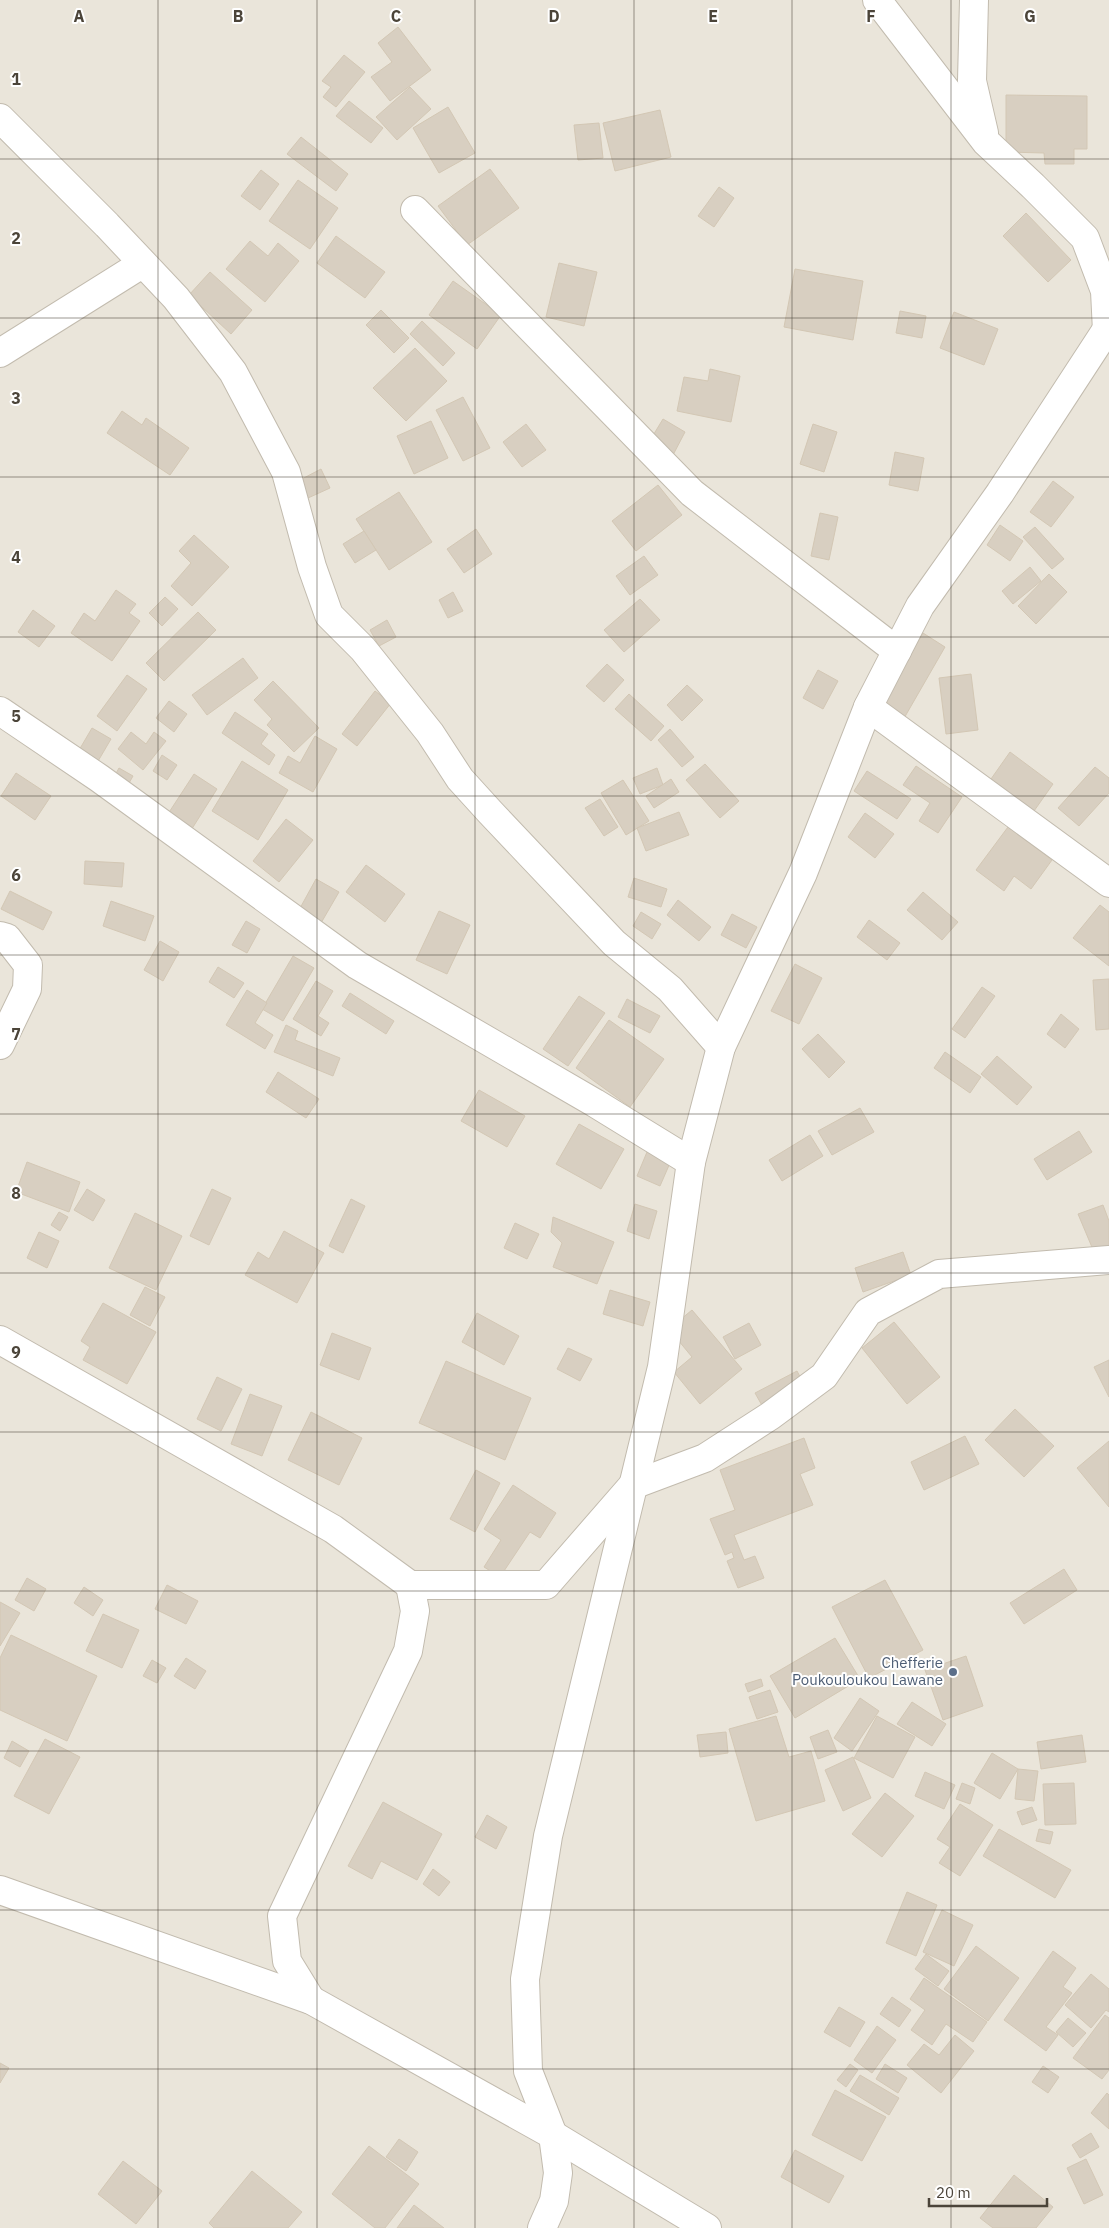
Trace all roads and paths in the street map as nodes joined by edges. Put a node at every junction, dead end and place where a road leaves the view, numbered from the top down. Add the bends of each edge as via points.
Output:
1 (878, 0) edge
2 (974, 0) edge
3 (0, 118) edge
4 (986, 142) junction
5 (415, 210) dead end
6 (142, 264) junction
7 (1108, 331) edge
8 (0, 353) edge
9 (897, 651) junction
10 (868, 707) junction
11 (0, 711) edge
12 (1109, 882) edge
13 (0, 936) edge
14 (0, 1045) edge
15 (721, 1047) junction
16 (691, 1162) junction
17 (1109, 1260) edge
18 (0, 1340) edge
19 (633, 1484) junction
20 (410, 1585) junction
21 (0, 1890) edge
22 (311, 2000) junction
23 (553, 2135) junction
24 (542, 2228) edge
25 (707, 2228) edge

1 - 4 street
2 - 4 street via 972,81
3 - 6 street
4 - 7 street via 1085,238 1104,292
5 - 9 street via 692,493
6 - 8 street
6 - 15 street via 176,298 233,372 286,472 329,615 363,649 430,733 460,779 614,943 670,989
7 - 9 street via 920,606
9 - 10 street
10 - 12 street
10 - 15 street via 802,873
11 - 16 street via 99,778 357,965
13 - 14 street via 7,938 28,965 27,989
15 - 16 street
16 - 19 street via 662,1367
17 - 19 street via 939,1274 868,1312 824,1376 770,1416 705,1458
18 - 20 street via 333,1529
19 - 20 street via 546,1585
19 - 23 street via 548,1836 525,1979 528,2071
20 - 22 street via 415,1611 408,1651 282,1916 287,1961
21 - 22 street
22 - 23 street
23 - 24 street via 558,2173 554,2201
23 - 25 street

